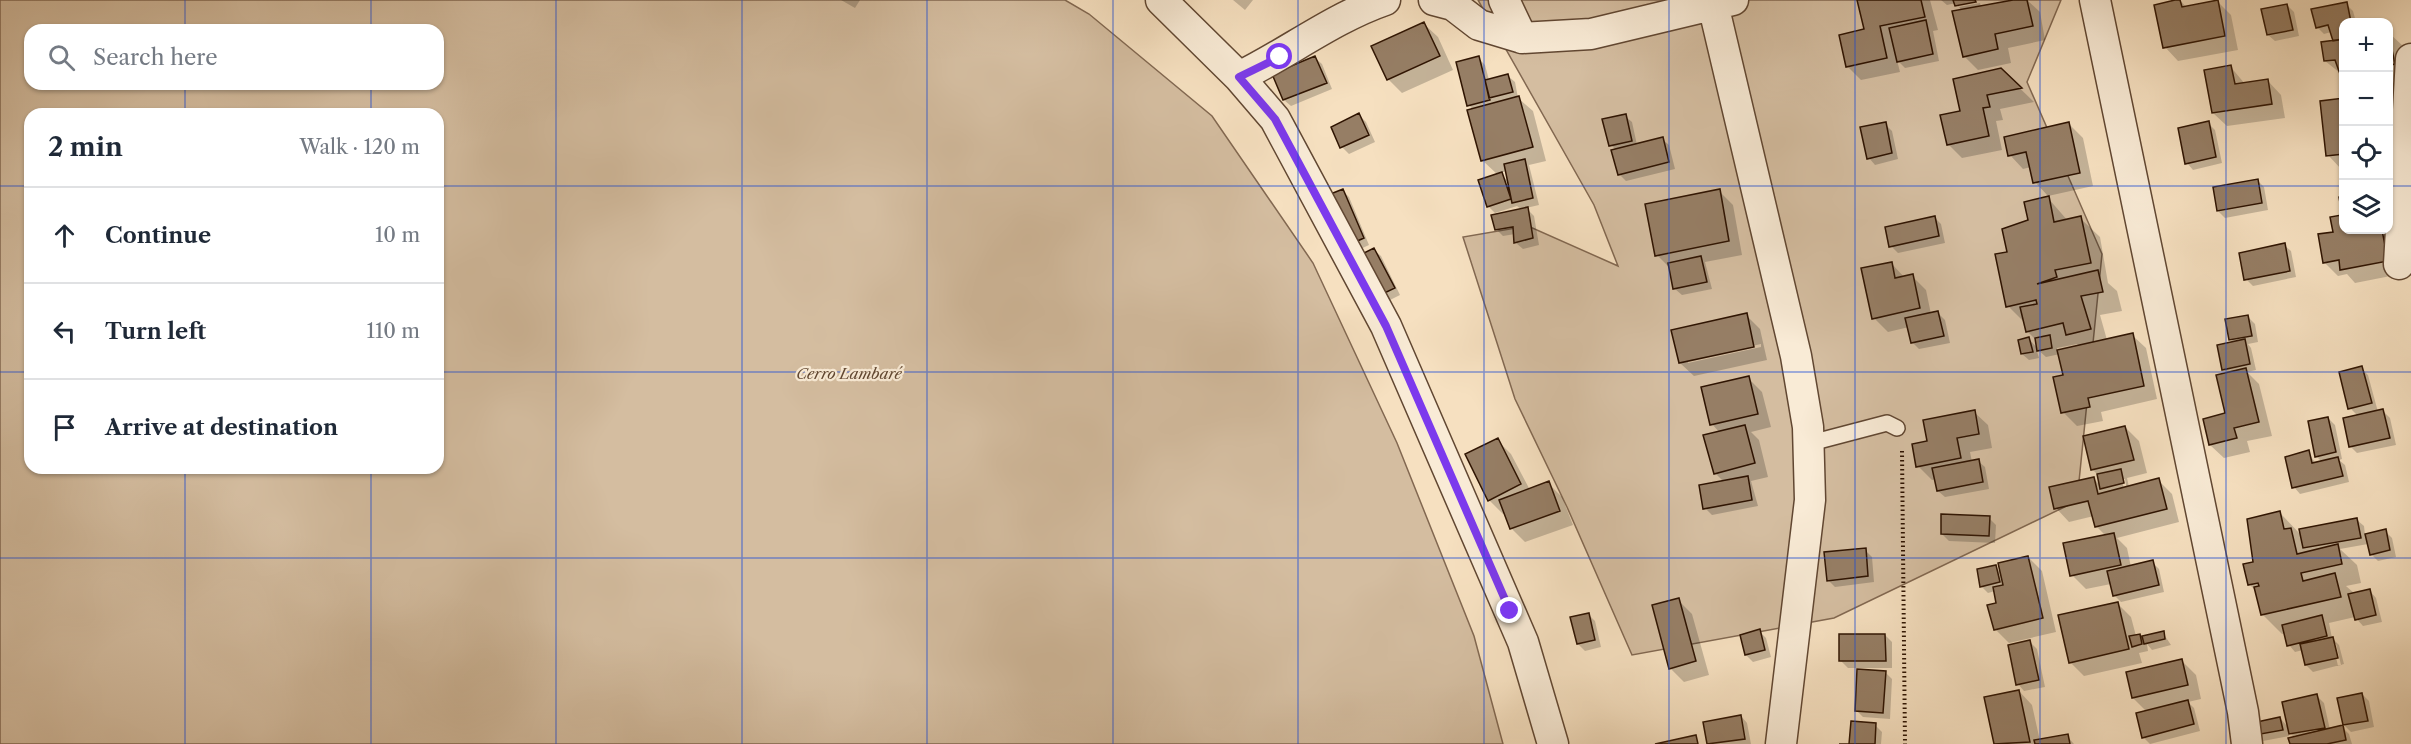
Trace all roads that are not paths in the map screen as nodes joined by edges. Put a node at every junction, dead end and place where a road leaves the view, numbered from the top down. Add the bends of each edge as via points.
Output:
1 (1161, 0) edge
2 (1385, 0) edge
3 (1434, 0) edge
4 (1504, 0) edge
5 (2095, 0) edge
6 (1719, 2) edge
7 (1522, 38) junction
8 (2411, 59) edge
9 (1239, 77) junction
10 (2399, 264) dead end
11 (1897, 428) road end
12 (1807, 444) junction
13 (1552, 744) edge
14 (1781, 744) edge
15 (2247, 744) edge

1 - 9 street
2 - 9 street via 1346,17
3 - 7 street via 1453,5 1479,25
4 - 7 street
5 - 15 street
6 - 7 street via 1591,34
6 - 12 street via 1796,356 1808,427
8 - 10 street
9 - 13 street via 1275,119 1386,326 1523,642
11 - 12 lane via 1887,423
12 - 14 street via 1810,500

